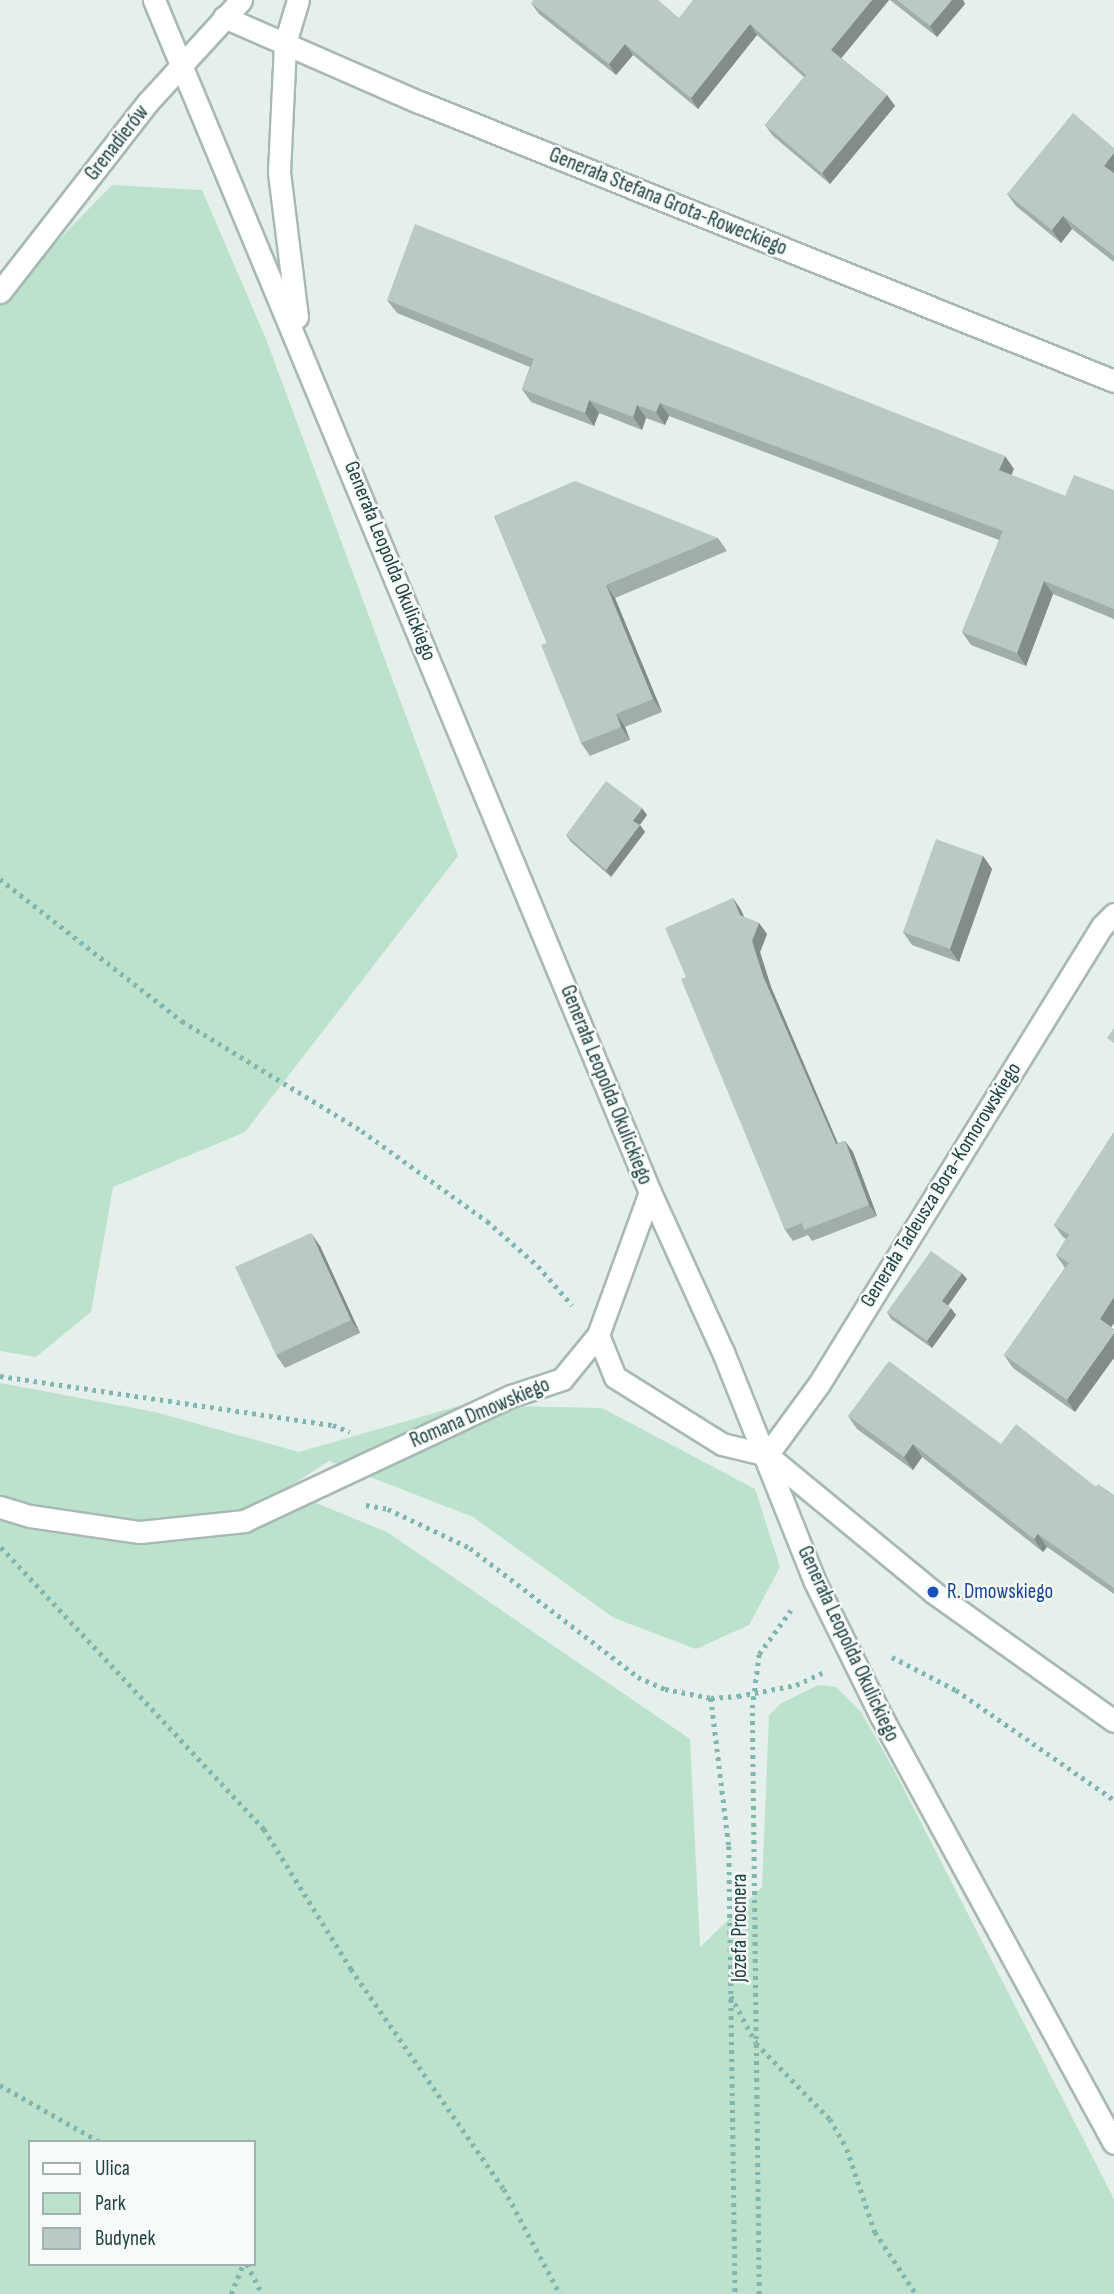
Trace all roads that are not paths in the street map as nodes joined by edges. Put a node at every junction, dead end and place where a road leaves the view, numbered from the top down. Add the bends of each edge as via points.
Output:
1 (155, 0) edge
2 (241, 0) edge
3 (298, 0) edge
4 (225, 18) junction
5 (285, 43) junction
6 (181, 64) junction
7 (0, 292) edge
8 (300, 344) junction
9 (1114, 381) edge
10 (1114, 915) edge
11 (650, 1192) junction
12 (598, 1335) junction
13 (766, 1455) junction
14 (0, 1507) edge
15 (1114, 1721) edge
16 (1114, 2143) edge

1 - 6 street, Generała Leopolda Okulickiego
2 - 4 street, Grenadierów
3 - 5 street
4 - 5 street, Generała Stefana Grota-Roweckiego
4 - 6 street, Grenadierów
5 - 8 street via 279,172
5 - 9 street, Generała Stefana Grota-Roweckiego via 419,102
6 - 7 street, Grenadierów
6 - 8 street, Generała Leopolda Okulickiego
8 - 11 street, Generała Leopolda Okulickiego
10 - 13 street, Generała Tadeusza Bora-Komorowskiego via 1102,926 819,1384
11 - 12 street, Romana Dmowskiego
11 - 13 street, Generała Leopolda Okulickiego
12 - 13 street via 615,1377 722,1444
12 - 14 street, Romana Dmowskiego via 562,1379 511,1396 244,1521 140,1532 30,1517
13 - 15 street via 933,1592
13 - 16 street, Generała Leopolda Okulickiego via 851,1660

